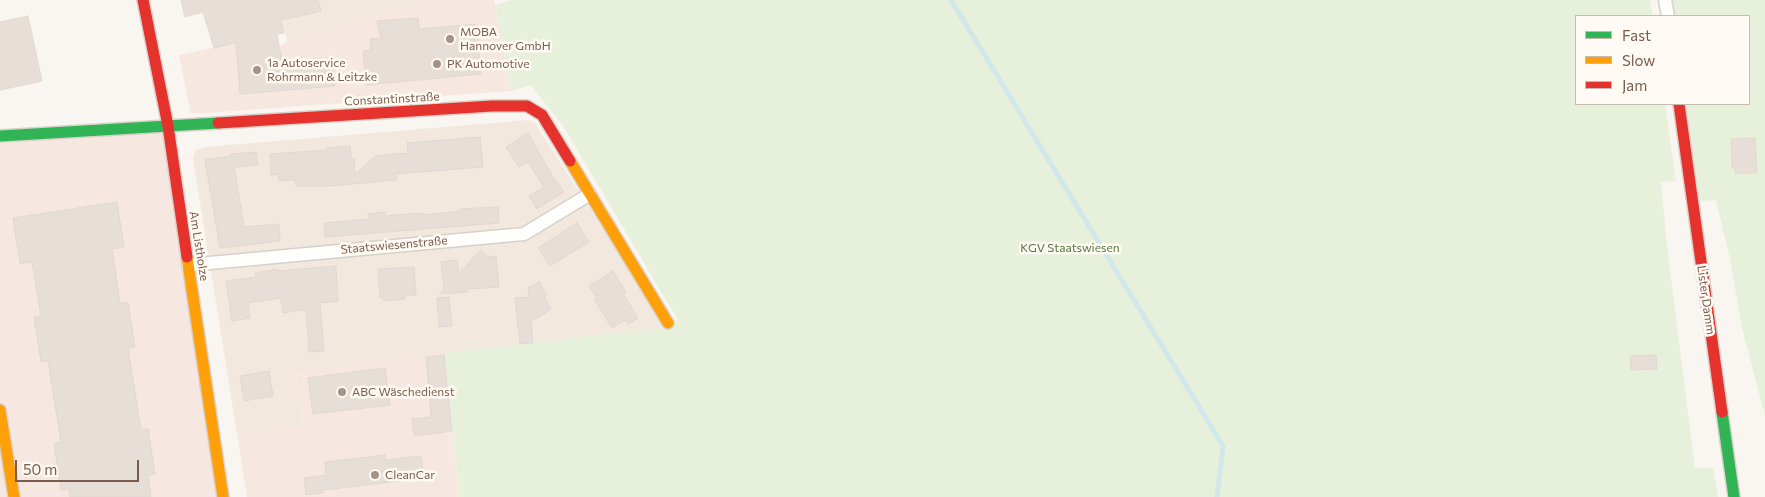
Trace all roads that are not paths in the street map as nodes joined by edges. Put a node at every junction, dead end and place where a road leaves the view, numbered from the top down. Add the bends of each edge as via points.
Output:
1 (143, 0) edge
2 (1666, 0) edge
3 (1668, 15) edge
4 (1679, 105) edge
5 (168, 126) junction
6 (0, 136) edge
7 (590, 194) junction
8 (188, 264) junction
9 (668, 323) dead end
10 (0, 410) edge
11 (14, 497) edge
12 (223, 497) edge
13 (1734, 497) edge

1 - 5 street, Am Listholze
2 - 3 street
4 - 13 street, Lister Damm
5 - 6 street, Constantinstraße
5 - 7 street, Constantinstraße via 526,106 542,115
5 - 8 street, Am Listholze
7 - 8 street, Staatswiesenstraße via 524,234
7 - 9 street, Constantinstraße
8 - 12 street, Am Listholze
10 - 11 street

